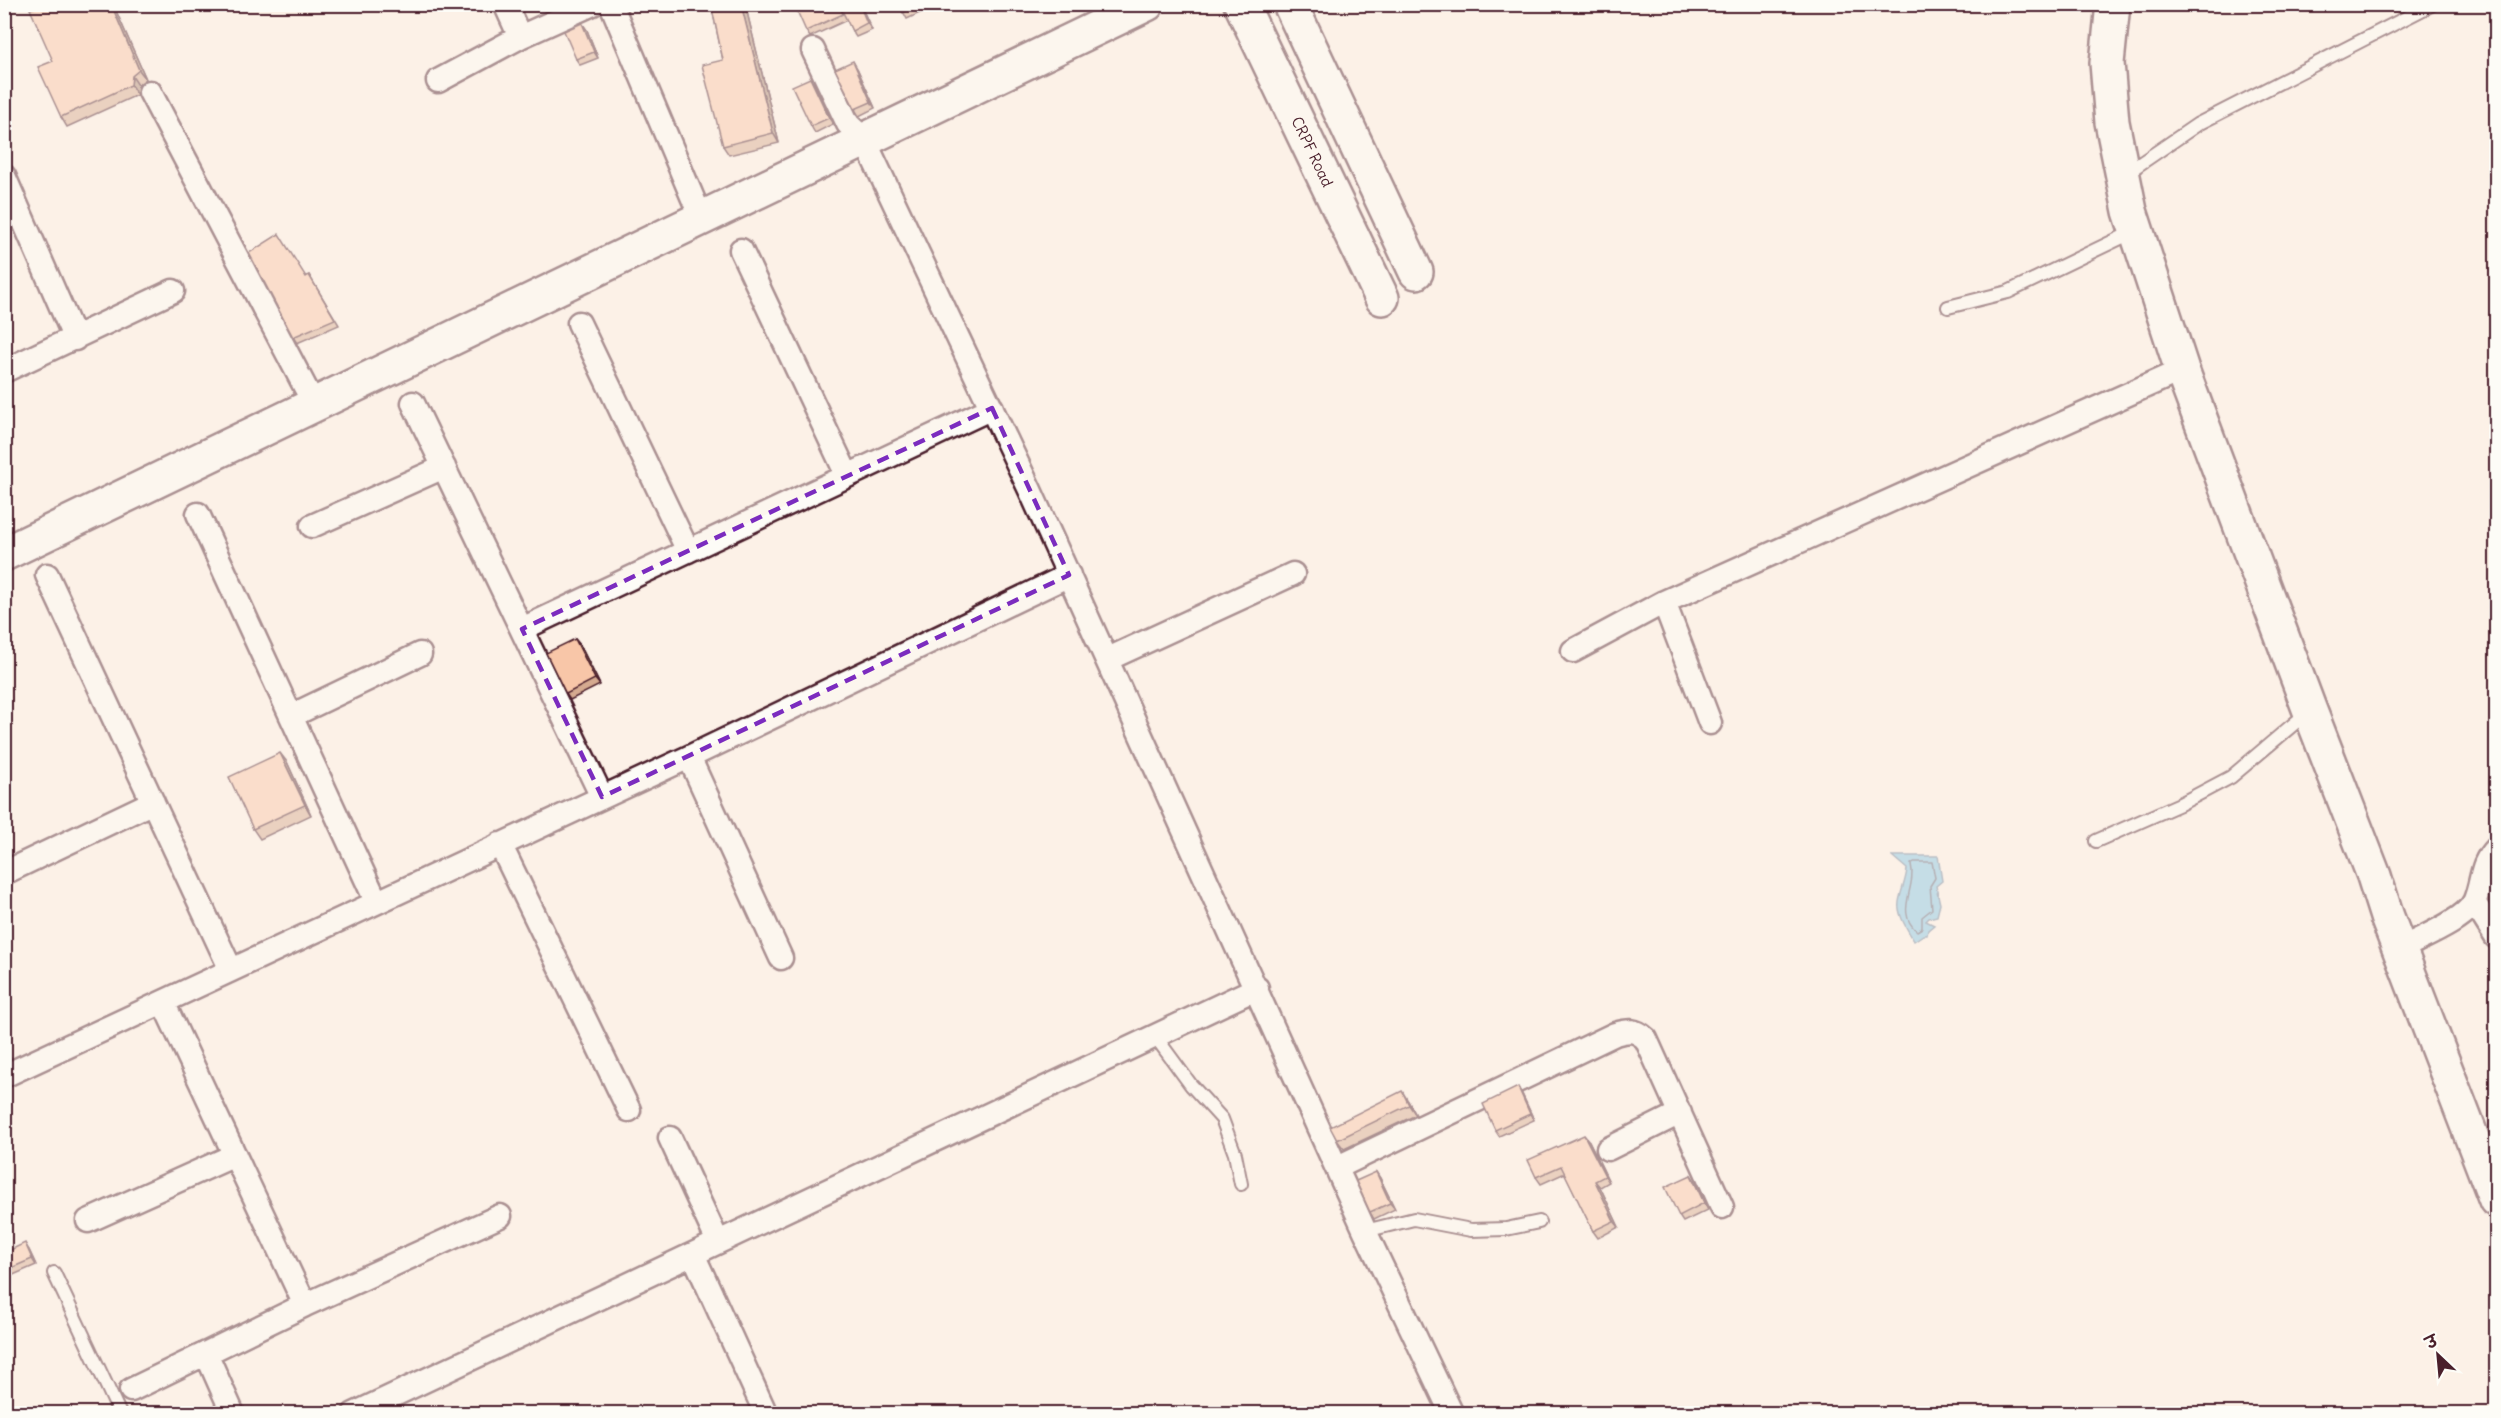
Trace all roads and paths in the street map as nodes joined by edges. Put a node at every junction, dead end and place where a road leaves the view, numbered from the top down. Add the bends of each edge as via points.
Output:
1 (505, 4) edge
2 (593, 4) edge
3 (611, 4) edge
4 (1147, 4) edge
5 (1241, 4) edge
6 (1290, 4) edge
7 (2113, 4) edge
8 (2433, 4) edge
9 (520, 37) junction
10 (813, 50) dead end
11 (438, 81) dead end
12 (150, 92) dead end
13 (864, 139) junction
14 (4, 176) edge
15 (2121, 176) junction
16 (702, 220) junction
17 (2136, 231) junction
18 (741, 250) dead end
19 (1416, 272) dead end
20 (172, 291) dead end
21 (1382, 298) dead end
22 (1948, 307) dead end
23 (579, 323) dead end
24 (75, 339) junction
25 (2182, 370) junction
26 (4, 371) edge
27 (413, 403) dead end
28 (314, 404) junction
29 (992, 408) junction
30 (444, 467) junction
31 (848, 475) junction
32 (198, 513) dead end
33 (312, 526) dead end
34 (688, 551) junction
35 (4, 554) edge
36 (1293, 574) dead end
37 (47, 575) dead end
38 (1069, 575) junction
39 (1664, 602) junction
40 (522, 629) junction
41 (1573, 651) dead end
42 (420, 654) dead end
43 (1108, 658) junction
44 (2310, 711) junction
45 (291, 716) junction
46 (1710, 723) dead end
47 (689, 757) junction
48 (602, 797) junction
49 (153, 802) junction
50 (2096, 841) dead end
51 (500, 844) junction
52 (2496, 848) edge
53 (4, 873) edge
54 (376, 901) junction
55 (2474, 902) junction
56 (2496, 937) edge
57 (2400, 949) junction
58 (781, 958) dead end
59 (231, 970) junction
60 (1257, 988) junction
61 (163, 1002) junction
62 (1155, 1036) junction
63 (4, 1076) edge
64 (629, 1110) dead end
65 (1680, 1113) junction
66 (670, 1138) dead end
67 (1608, 1149) dead end
68 (235, 1155) junction
69 (1338, 1167) junction
70 (1241, 1184) dead end
71 (2496, 1200) edge
72 (1722, 1207) dead end
73 (500, 1215) dead end
74 (88, 1221) dead end
75 (1539, 1222) dead end
76 (1365, 1232) junction
77 (718, 1242) junction
78 (693, 1254) junction
79 (54, 1272) dead end
80 (305, 1305) junction
81 (206, 1353) junction
82 (131, 1390) dead end
83 (120, 1413) edge
84 (233, 1413) edge
85 (354, 1413) edge
86 (766, 1413) edge
87 (1452, 1413) edge

1 - 9 street
2 - 9 street
3 - 16 street
4 - 13 street
5 - 21 street, CRPF Road
6 - 19 street
7 - 15 street via 2107,63
8 - 15 lane via 2198,124
9 - 11 street
10 - 13 street via 848,124
12 - 28 street
13 - 16 street
13 - 29 street
14 - 24 street
15 - 17 street
16 - 28 street
17 - 22 lane via 2008,292
17 - 25 street
18 - 31 street
20 - 24 street
23 - 34 street
24 - 26 street
25 - 39 street
25 - 44 street
27 - 30 street
28 - 35 street
29 - 31 street
29 - 38 street
30 - 33 street
30 - 40 street
31 - 34 street
32 - 45 street
34 - 40 street
36 - 43 street
37 - 49 street
38 - 43 street
38 - 47 street
39 - 41 street
39 - 46 street
40 - 48 street
42 - 45 street
43 - 60 street
44 - 50 lane via 2231,777
44 - 57 street
45 - 54 street
47 - 48 street
47 - 58 street
48 - 51 street
49 - 53 street
49 - 59 street
51 - 54 street
51 - 64 street
52 - 55 street via 2487,857
54 - 59 street
55 - 56 street
55 - 57 street via 2462,916
57 - 71 street
59 - 61 street
60 - 62 street
60 - 69 street
61 - 63 street
61 - 68 street
62 - 70 lane via 1222,1119
62 - 77 street
65 - 67 street
65 - 69 street via 1646,1039 1629,1030
65 - 72 street
66 - 77 street
68 - 74 street
68 - 80 street
69 - 76 street
73 - 80 street
75 - 76 lane via 1506,1229 1471,1230 1414,1219
76 - 87 street
77 - 78 street
78 - 85 street
78 - 86 street
79 - 83 lane
80 - 81 street
81 - 82 street
81 - 84 street

